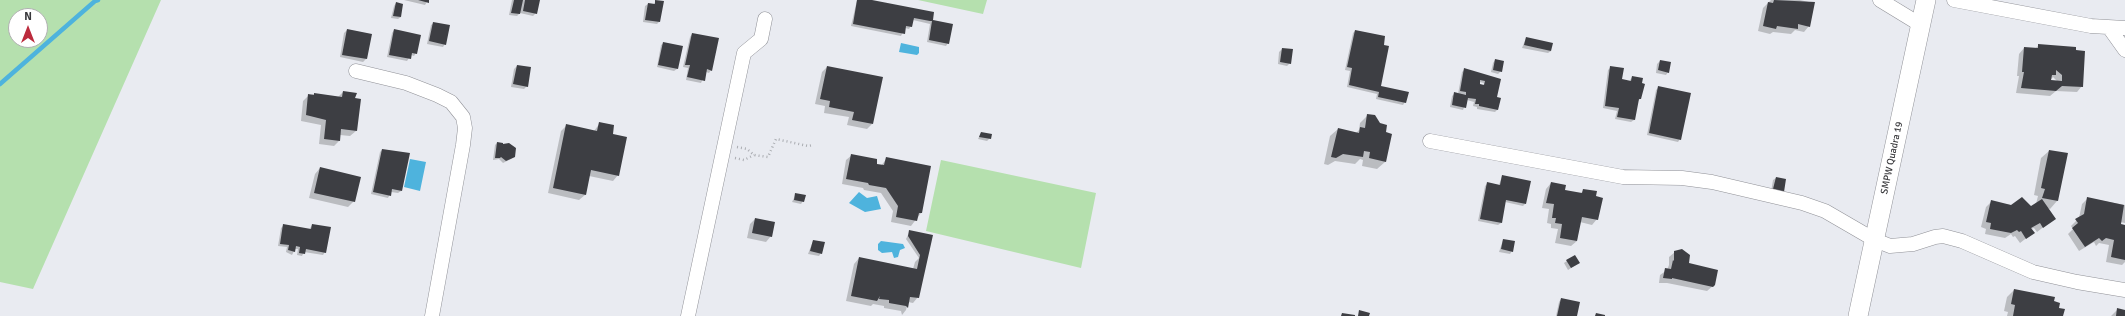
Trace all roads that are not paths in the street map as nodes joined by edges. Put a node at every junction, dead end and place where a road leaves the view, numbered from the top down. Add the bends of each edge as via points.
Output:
1 (1880, 0) edge
2 (1926, 0) edge
3 (1954, 0) edge
4 (765, 19) dead end
5 (1920, 25) junction
6 (2125, 28) edge
7 (2110, 29) junction
8 (2125, 50) edge
9 (356, 71) dead end
10 (1430, 141) dead end
11 (1875, 240) junction
12 (2125, 290) edge
13 (432, 316) edge
14 (688, 316) edge
15 (1858, 316) edge

1 - 5 street
2 - 5 street, SMPW Quadra 19
3 - 7 street
4 - 14 street via 761,39 744,53
5 - 11 street, SMPW Quadra 19
6 - 7 street
7 - 8 street
9 - 13 street via 406,83 437,95 451,102 462,117 465,128
10 - 11 street via 1623,177 1682,178 1753,191 1802,203 1825,212
11 - 12 street via 1890,246 1901,246 1943,236 2033,272
11 - 15 street, SMPW Quadra 19

